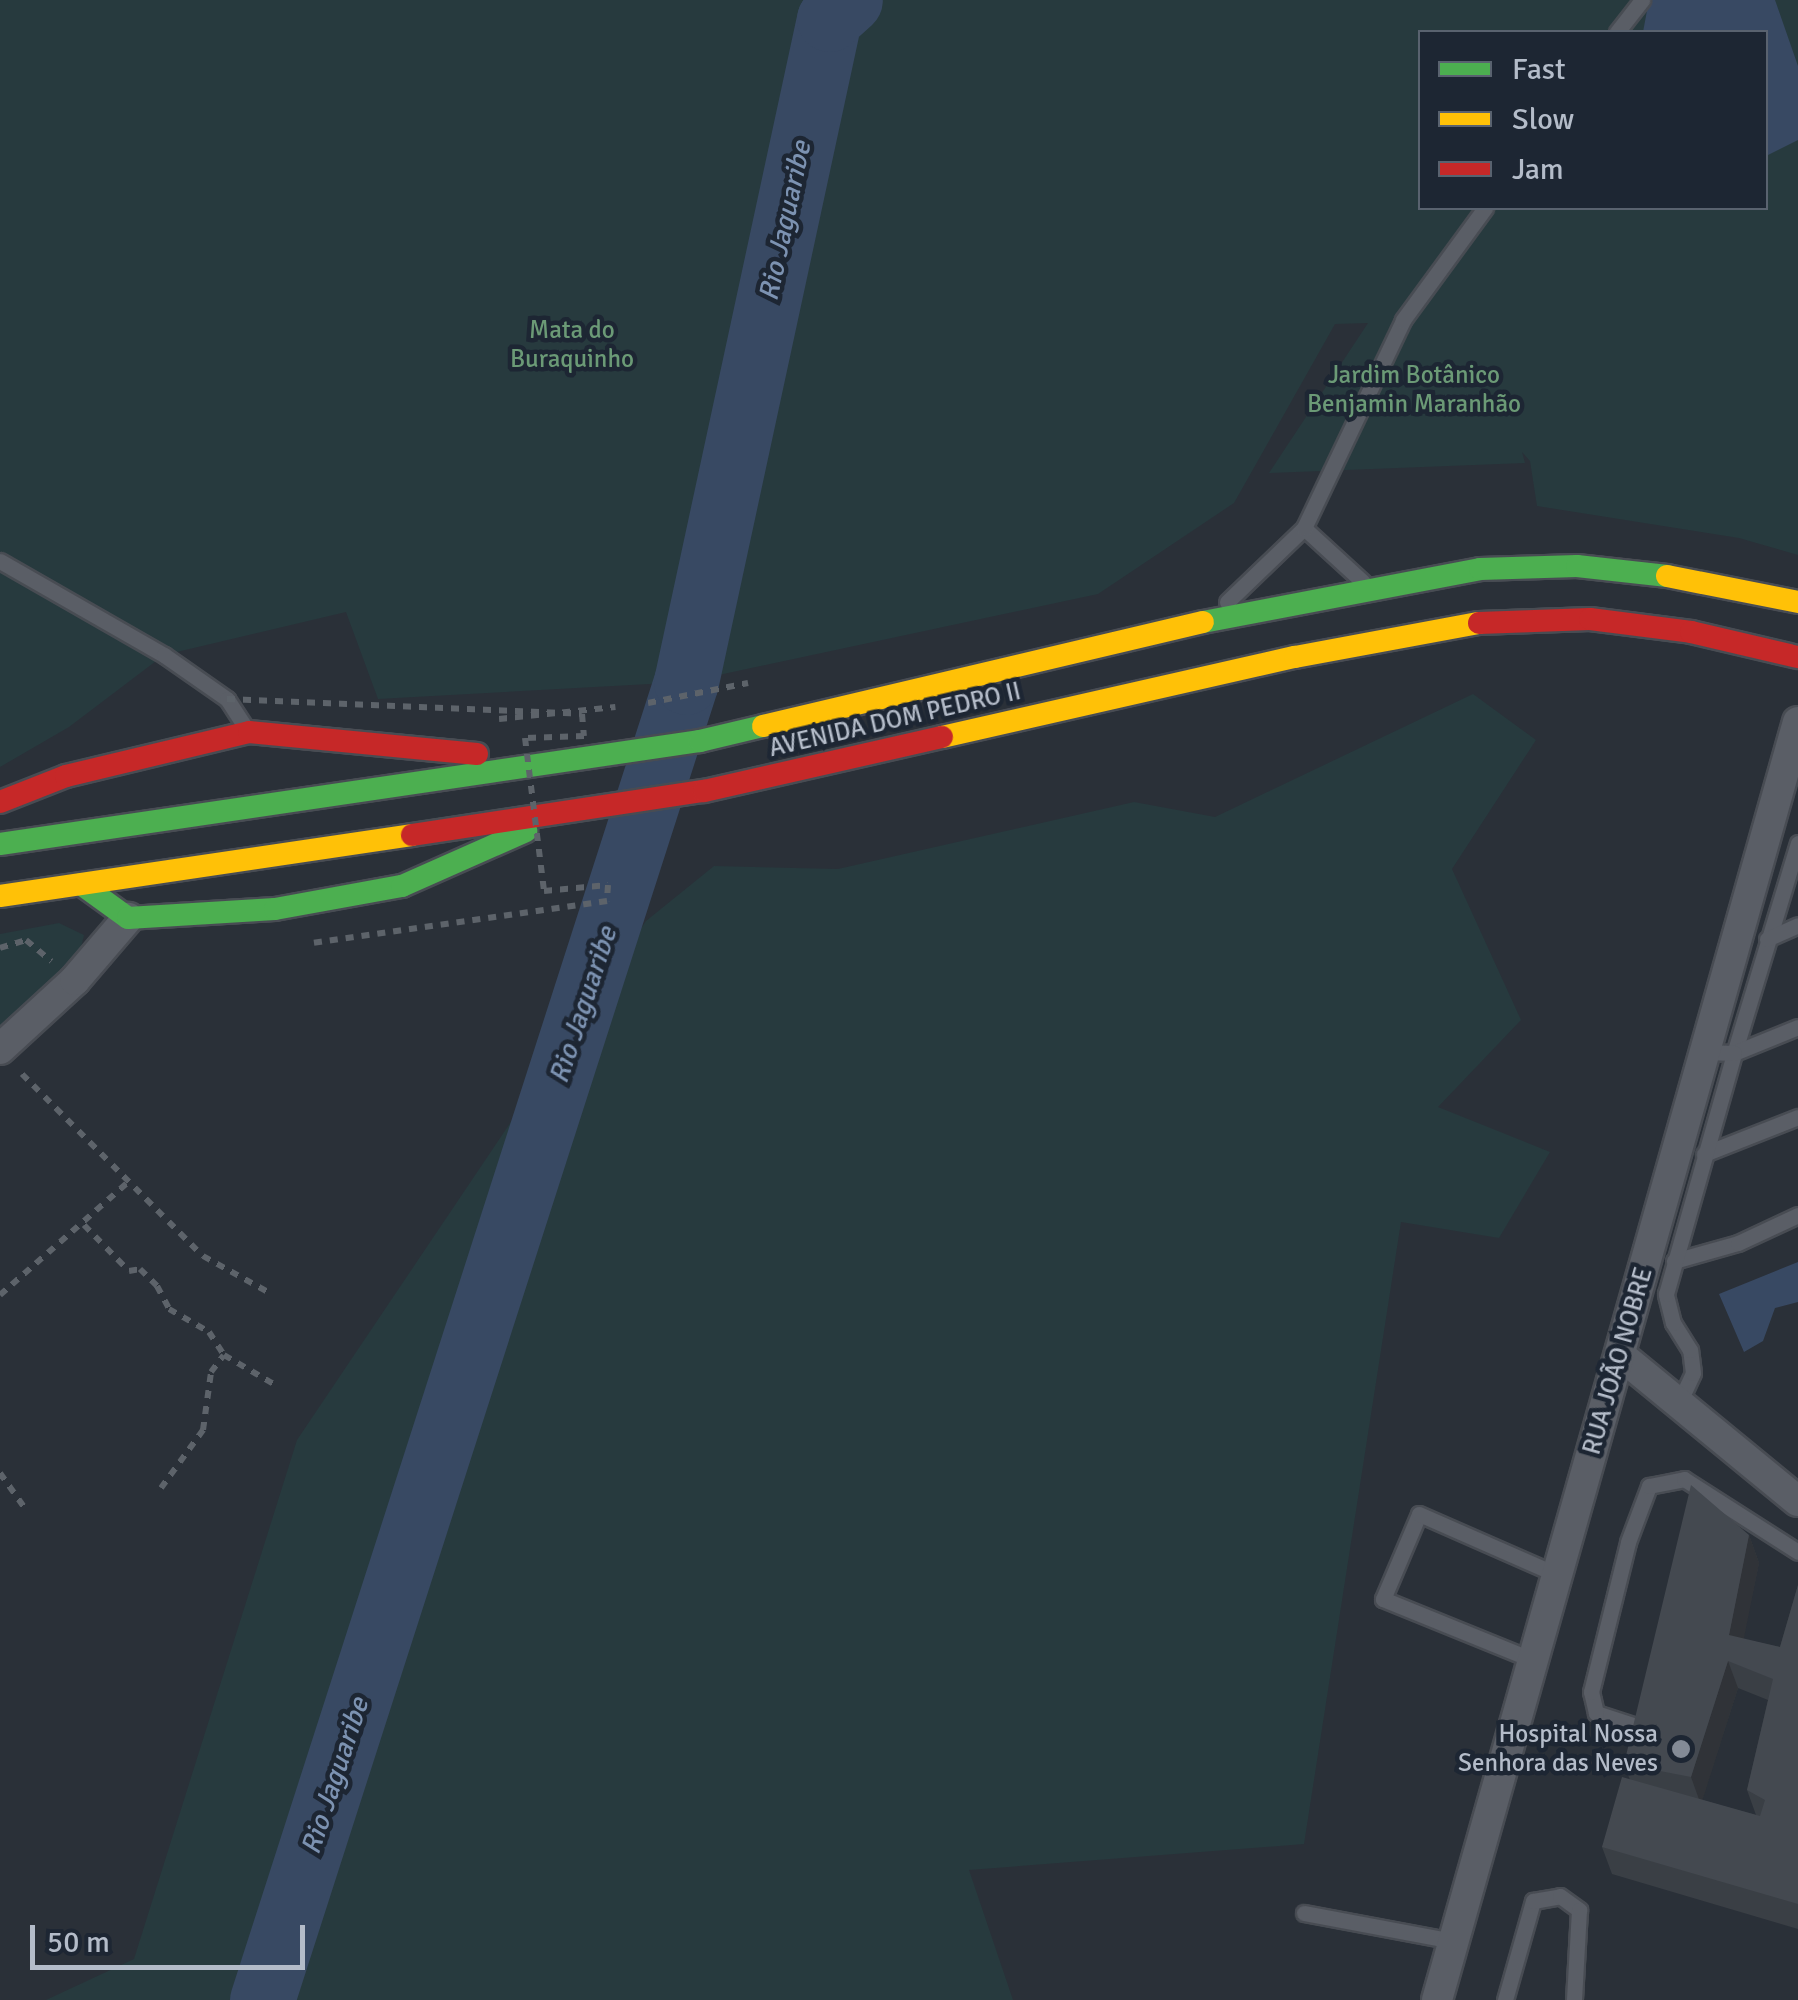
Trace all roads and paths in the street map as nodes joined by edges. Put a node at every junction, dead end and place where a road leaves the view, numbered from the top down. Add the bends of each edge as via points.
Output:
1 (1642, 0) edge
2 (1619, 30) edge
3 (1484, 210) edge
4 (1304, 528) junction
5 (0, 561) edge
6 (1369, 588) junction
7 (1798, 602) edge
8 (1209, 620) junction
9 (1798, 657) edge
10 (227, 699) junction
11 (1798, 722) edge
12 (249, 732) junction
13 (560, 762) junction
14 (0, 802) edge
15 (565, 812) junction
16 (1798, 843) edge
17 (0, 844) edge
18 (81, 884) junction
19 (0, 896) edge
20 (128, 918) junction
21 (1798, 925) edge
22 (1767, 939) junction
23 (312, 944) dead end
24 (0, 948) edge
25 (66, 988) junction
26 (1798, 1027) edge
27 (1720, 1053) junction
28 (6, 1057) edge
29 (1798, 1117) edge
30 (1704, 1154) junction
31 (127, 1183) junction
32 (1798, 1215) edge
33 (84, 1224) junction
34 (1674, 1260) junction
35 (268, 1292) dead end
36 (0, 1295) edge
37 (224, 1355) junction
38 (1620, 1355) junction
39 (277, 1386) dead end
40 (1679, 1403) junction
41 (0, 1473) edge
42 (161, 1488) dead end
43 (1798, 1500) edge
44 (24, 1506) dead end
45 (1798, 1552) edge
46 (1558, 1575) junction
47 (1533, 1660) junction
48 (1648, 1730) edge
49 (1304, 1913) dead end
50 (1454, 1940) junction
51 (1437, 2000) edge
52 (1505, 2000) edge
53 (1574, 2000) edge

1 - 2 lane
3 - 4 lane via 1403,320
4 - 6 lane
4 - 8 lane
5 - 10 lane
6 - 7 main road, AVENIDA DOM PEDRO II via 1480,569 1576,566 1687,578
6 - 8 main road, AVENIDA DOM PEDRO II
8 - 13 main road, AVENIDA DOM PEDRO II via 700,741
9 - 15 main road, AVENIDA DOM PEDRO II via 1691,632 1590,619 1497,620 1294,658 704,790
10 - 12 lane
10 - 23 path, bridge via 582,714 584,736 525,738 541,872 544,891 608,886 607,901
11 - 27 street, RUA JOÃO NOBRE
12 - 13 main road
12 - 14 main road via 66,776
13 - 17 main road, AVENIDA DOM PEDRO II
15 - 18 main road, AVENIDA DOM PEDRO II
15 - 20 main road via 402,886 275,909
16 - 22 lane
18 - 19 main road, AVENIDA DOM PEDRO II
18 - 20 main road
20 - 25 street
21 - 22 lane
22 - 27 lane
24 - 25 path via 18,940 40,946
25 - 28 street
26 - 27 lane
27 - 30 lane
27 - 38 street, RUA JOÃO NOBRE
28 - 31 path
29 - 30 lane
30 - 34 lane
31 - 33 path
31 - 35 path via 203,1256
32 - 34 lane via 1738,1243
33 - 36 path
33 - 37 path via 129,1271 140,1269 169,1309 209,1332
34 - 40 lane via 1666,1294 1693,1373
37 - 39 path
37 - 42 path via 212,1372 203,1430
38 - 40 street
38 - 46 street, RUA JOÃO NOBRE
40 - 43 street
41 - 44 path
45 - 48 lane via 1684,1480 1649,1486 1628,1542 1591,1692 1596,1714
46 - 47 street, RUA JOÃO NOBRE
46 - 47 lane via 1419,1514 1384,1599
47 - 50 street, RUA JOÃO NOBRE
49 - 50 lane
50 - 51 street, RUA JOÃO NOBRE
52 - 53 lane via 1533,1901 1560,1896 1579,1910

